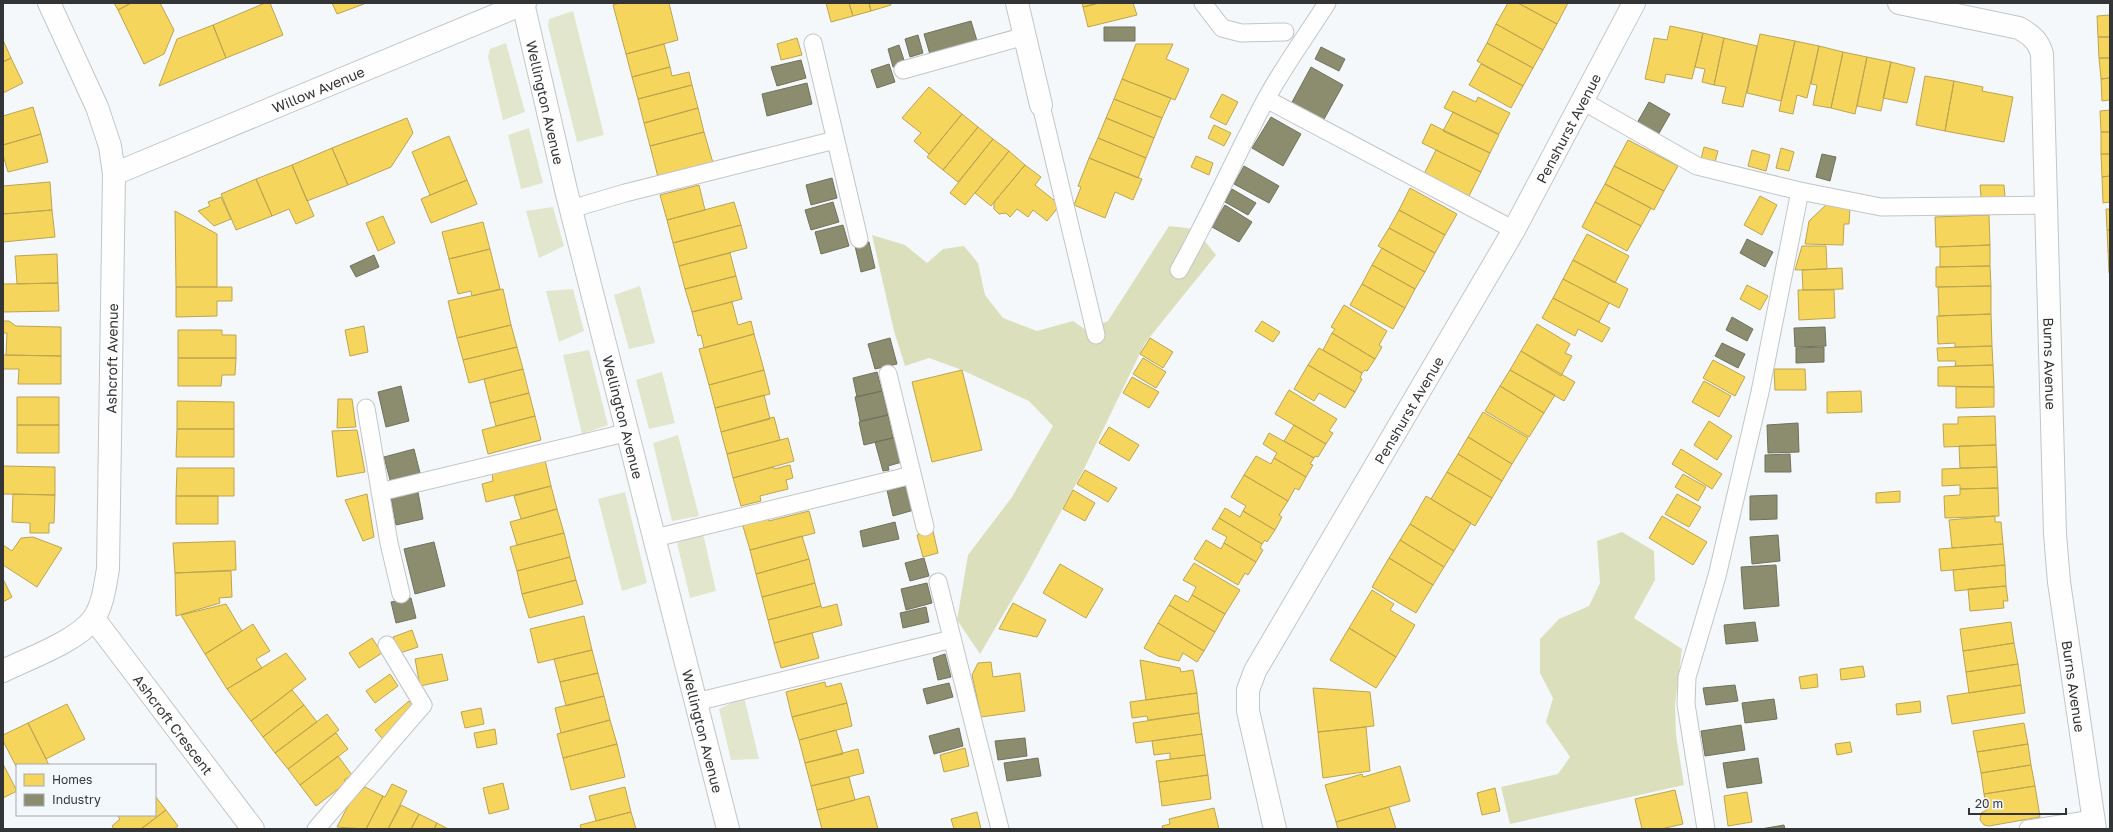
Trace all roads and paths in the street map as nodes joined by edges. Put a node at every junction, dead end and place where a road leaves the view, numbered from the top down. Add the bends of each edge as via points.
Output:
1 (49, 3) edge
2 (524, 3) edge
3 (1017, 3) edge
4 (1203, 3) edge
5 (1327, 3) edge
6 (1634, 3) edge
7 (1899, 3) edge
8 (1285, 32) dead end
9 (1025, 36) junction
10 (813, 43) dead end
11 (903, 70) dead end
12 (1266, 99) junction
13 (1582, 100) junction
14 (1041, 105) joint
15 (835, 140) junction
16 (114, 174) junction
17 (1800, 191) junction
18 (2045, 205) junction
19 (571, 208) junction
20 (1514, 230) junction
21 (859, 239) dead end
22 (1179, 270) dead end
23 (1096, 335) dead end
24 (888, 374) dead end
25 (366, 408) dead end
26 (629, 432) junction
27 (912, 475) junction
28 (380, 492) junction
29 (925, 527) dead end
30 (655, 538) junction
31 (938, 582) dead end
32 (401, 594) dead end
33 (94, 619) junction
34 (952, 639) junction
35 (387, 645) dead end
36 (3, 671) edge
37 (696, 702) junction
38 (2094, 824) edge
39 (253, 829) edge
40 (316, 829) edge
41 (728, 829) edge
42 (1000, 829) edge
43 (1275, 829) edge
44 (1706, 829) edge
45 (2028, 829) edge

1 - 16 street, Ashcroft Avenue via 97,107 110,146
2 - 16 street, Willow Avenue
2 - 19 street, Wellington Avenue
3 - 9 street
4 - 8 lane via 1222,28 1241,33
5 - 12 lane
6 - 13 street, Penshurst Avenue
7 - 18 street, Burns Avenue via 2019,28 2031,34 2039,43 2042,60
9 - 11 lane
9 - 14 street
10 - 15 lane
12 - 20 lane
12 - 22 lane via 1203,228
13 - 17 lane via 1697,166
13 - 20 street, Penshurst Avenue
14 - 23 lane
15 - 19 lane
15 - 21 lane
16 - 33 street, Ashcroft Avenue via 108,569
17 - 18 lane via 1881,207
17 - 44 lane via 1760,392 1717,576 1687,677 1686,704
18 - 38 street, Burns Avenue via 2055,534 2059,582
19 - 26 street, Wellington Avenue
20 - 43 street, Penshurst Avenue via 1255,671 1248,690 1248,711
24 - 27 lane
25 - 28 lane
26 - 28 lane
26 - 30 street, Wellington Avenue
27 - 29 lane
27 - 30 lane
28 - 32 lane
30 - 37 street, Wellington Avenue
31 - 34 lane
33 - 36 street, Ashcroft Avenue via 75,636
33 - 39 street, Ashcroft Crescent
34 - 37 lane
34 - 42 lane
35 - 40 lane via 423,704
37 - 41 street, Wellington Avenue
38 - 45 lane

